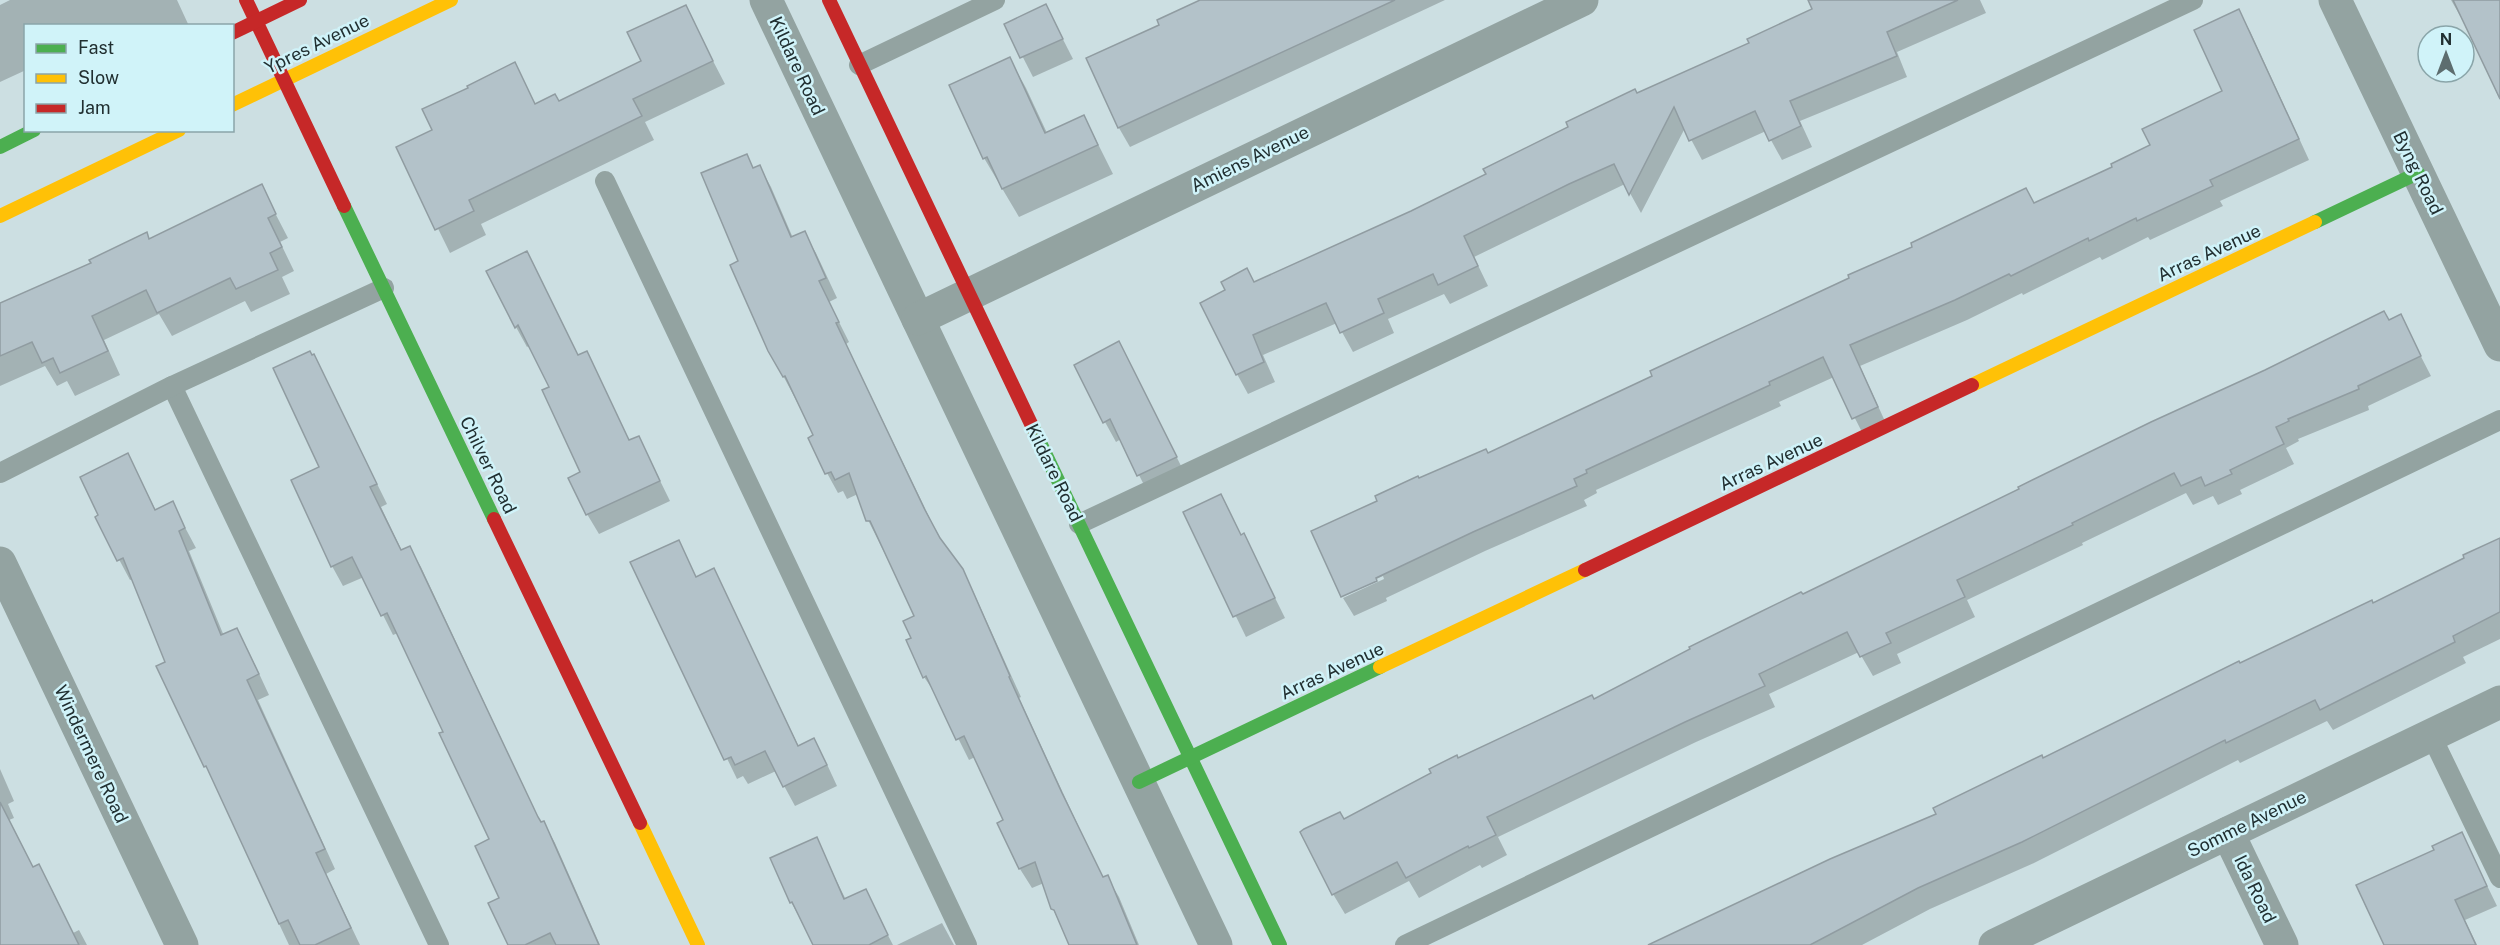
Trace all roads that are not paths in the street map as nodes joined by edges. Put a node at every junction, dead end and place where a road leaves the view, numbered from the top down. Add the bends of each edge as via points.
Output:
1 (246, 0) edge
2 (300, 0) edge
3 (451, 0) edge
4 (766, 0) edge
5 (829, 0) edge
6 (995, 0) edge
7 (1582, 0) edge
8 (2193, 0) edge
9 (2336, 0) edge
10 (256, 21) junction
11 (234, 32) edge
12 (859, 65) junction
13 (284, 80) junction
14 (234, 104) edge
15 (30, 132) edge
16 (175, 132) edge
17 (0, 147) edge
18 (2418, 173) junction
19 (605, 181) dead end
20 (0, 216) edge
21 (384, 288) junction
22 (969, 294) junction
23 (918, 319) junction
24 (2500, 345) edge
25 (172, 386) junction
26 (2500, 420) edge
27 (0, 473) edge
28 (1079, 524) junction
29 (0, 563) edge
30 (2500, 702) edge
31 (2431, 735) junction
32 (1191, 758) junction
33 (1138, 782) junction
34 (2228, 833) junction
35 (2500, 878) edge
36 (182, 945) edge
37 (439, 945) edge
38 (698, 945) edge
39 (967, 945) edge
40 (1216, 945) edge
41 (1280, 945) edge
42 (1405, 945) edge
43 (1995, 945) edge
44 (2282, 945) edge

1 - 10 street, Chilver Road
2 - 10 street
3 - 13 street, Ypres Avenue
4 - 23 street, Kildare Road
5 - 12 street, Kildare Road
6 - 12 lane
7 - 22 street, Amiens Avenue
8 - 28 lane
9 - 18 street, Byng Road
10 - 11 street
10 - 13 street, Chilver Road
12 - 22 street, Kildare Road
13 - 14 street, Ypres Avenue
13 - 21 street, Chilver Road
15 - 17 street
16 - 20 street
18 - 24 street, Byng Road
18 - 32 street, Arras Avenue
19 - 39 lane
21 - 25 lane
21 - 38 street, Chilver Road
22 - 23 street, Amiens Avenue
22 - 28 street, Kildare Road
23 - 33 street, Kildare Road
25 - 27 lane
25 - 37 lane
26 - 42 lane
28 - 32 street, Kildare Road
29 - 36 street, Windermere Road
30 - 31 street, Somme Avenue
31 - 34 street, Somme Avenue
31 - 35 lane
32 - 33 street, Arras Avenue
32 - 41 street, Kildare Road
33 - 40 street, Kildare Road
34 - 43 street, Somme Avenue
34 - 44 street, Ida Road

